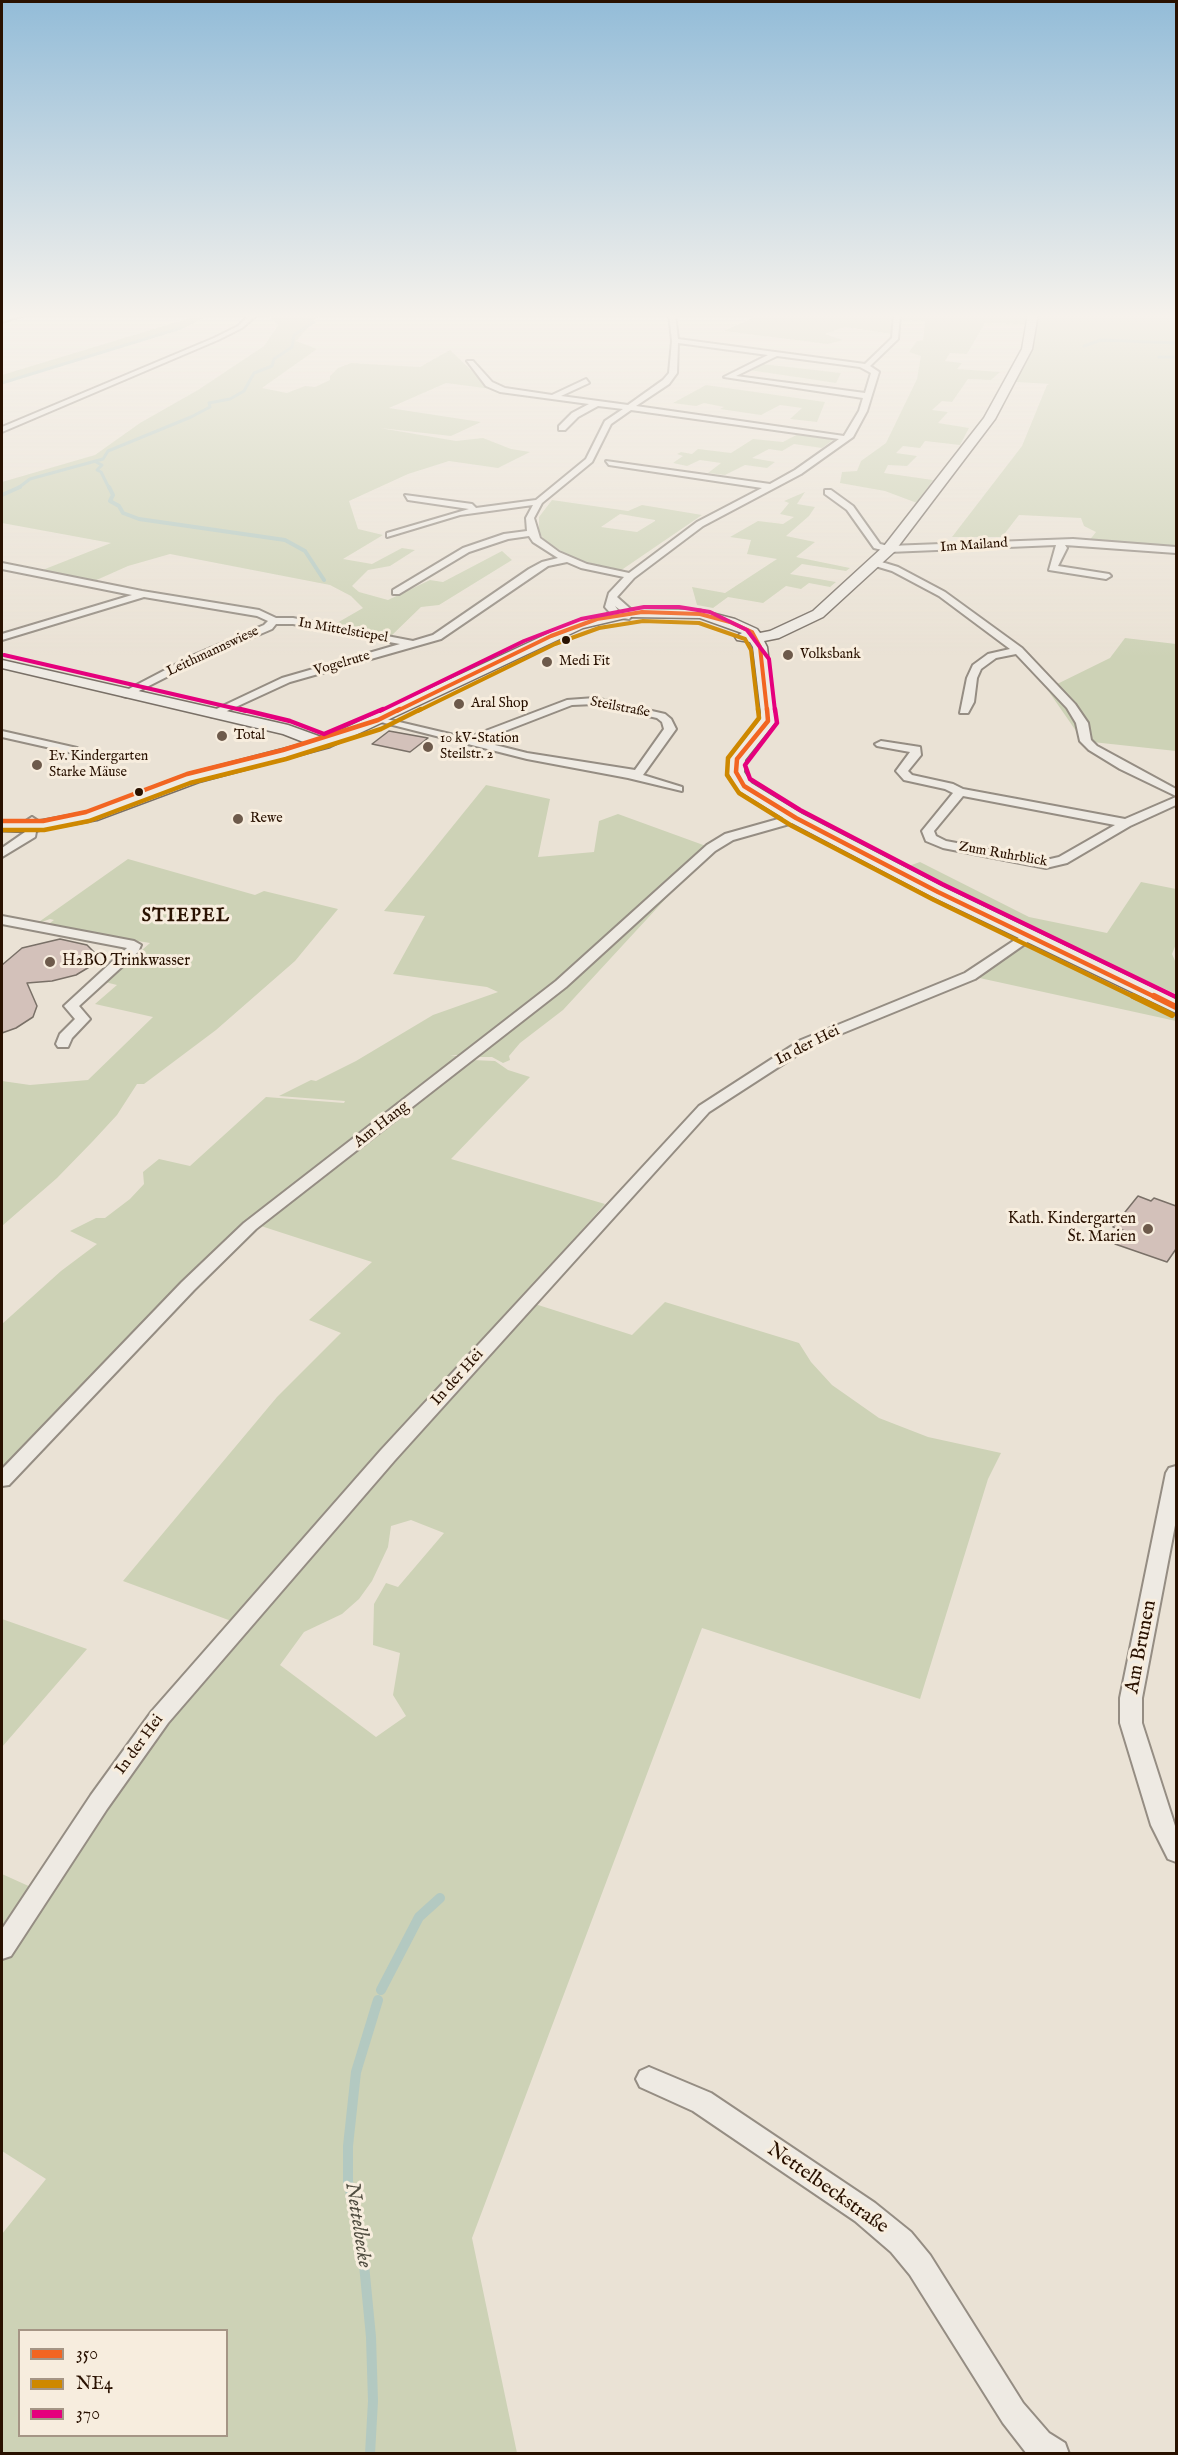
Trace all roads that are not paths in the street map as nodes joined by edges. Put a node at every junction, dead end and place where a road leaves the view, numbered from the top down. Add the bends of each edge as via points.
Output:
1 (606, 429) edge
2 (777, 429) edge
3 (853, 429) edge
4 (982, 429) edge
5 (845, 438) junction
6 (609, 463) dead end
7 (769, 486) junction
8 (828, 492) dead end
9 (408, 496) dead end
10 (476, 496) dead end
11 (539, 502) junction
12 (459, 505) junction
13 (482, 509) junction
14 (532, 533) junction
15 (390, 536) dead end
16 (1060, 543) junction
17 (889, 549) junction
18 (1176, 549) edge
19 (567, 559) junction
20 (875, 563) junction
21 (2, 566) edge
22 (631, 576) junction
23 (1106, 576) dead end
24 (396, 592) dead end
25 (142, 594) junction
26 (625, 615) junction
27 (273, 621) junction
28 (750, 636) junction
29 (2, 637) edge
30 (414, 644) junction
31 (1018, 650) junction
32 (2, 664) edge
33 (127, 694) junction
34 (964, 711) dead end
35 (214, 714) junction
36 (378, 720) junction
37 (2, 734) edge
38 (22, 739) junction
39 (320, 742) junction
40 (465, 743) junction
41 (881, 744) dead end
42 (2, 749) edge
43 (73, 750) dead end
44 (630, 775) junction
45 (678, 789) dead end
46 (960, 792) junction
47 (1176, 793) edge
48 (1176, 801) edge
49 (796, 818) junction
50 (2, 821) edge
51 (1126, 823) junction
52 (32, 824) junction
53 (2, 826) edge
54 (2, 853) edge
55 (2, 920) edge
56 (1027, 936) junction
57 (1176, 1007) edge
58 (63, 1044) dead end
59 (1176, 1473) edge
60 (2, 1480) edge
61 (1176, 1852) edge
62 (2, 1949) edge
63 (649, 2079) dead end
64 (1054, 2454) edge

1 - 11 street via 589,460
2 - 5 street
3 - 5 street
4 - 17 street
5 - 7 street via 798,472
6 - 7 street
7 - 22 street via 700,524
8 - 17 street via 850,508 877,546
9 - 12 street
10 - 12 street
11 - 13 street
11 - 14 street via 530,518
12 - 13 street
13 - 15 street via 430,521
14 - 19 street via 544,547
14 - 24 street via 466,550
16 - 17 street, Im Mailand
16 - 18 street, Im Mailand
16 - 23 street via 1062,548 1052,567
17 - 20 street
19 - 22 street
19 - 30 street, Vogelrute via 532,571 459,619 449,631
20 - 28 street via 830,606 778,634
20 - 31 street via 942,594
21 - 25 street, Leithmannswiese
22 - 26 street via 612,598 610,607
25 - 27 street, Leithmannswiese via 259,613
25 - 29 street, Leithmannswiese
26 - 28 street via 679,614
26 - 36 street via 528,649
27 - 30 street, In Mittelstiepel via 293,621
27 - 33 street, Leithmannswiese
28 - 49 street via 762,658 768,721 738,757 736,772 749,790
30 - 35 street, Vogelrute via 286,680
31 - 34 street via 992,656 976,667
31 - 47 street via 1071,706 1093,748
32 - 33 street
33 - 35 street
35 - 39 street via 288,730
36 - 39 street via 359,731
36 - 40 street
37 - 38 street
38 - 42 street
38 - 43 street
39 - 52 street via 176,781 87,812
40 - 44 street
40 - 44 street, Steilstraße via 572,702 594,701 661,716 670,729 639,773
41 - 46 street via 916,749 902,771 904,776
44 - 45 street
46 - 51 street
46 - 51 street, Zum Ruhrblick via 928,831 933,841 1054,863
48 - 51 street, Zum Ruhrblick
49 - 56 street
49 - 60 street, Am Hang via 729,837 711,848 561,984 250,1226
50 - 52 street
52 - 53 street
52 - 54 street via 31,834
55 - 58 street via 134,945 71,1006 83,1019
56 - 57 street
56 - 62 street, In der Hei via 970,976 806,1043 704,1109 388,1455 168,1708 99,1802
59 - 61 street, Am Brunen via 1131,1698 1131,1723 1163,1826
63 - 64 street, Nettelbeckstraße via 702,2102 865,2212 901,2242 920,2265 1013,2413 1038,2444

